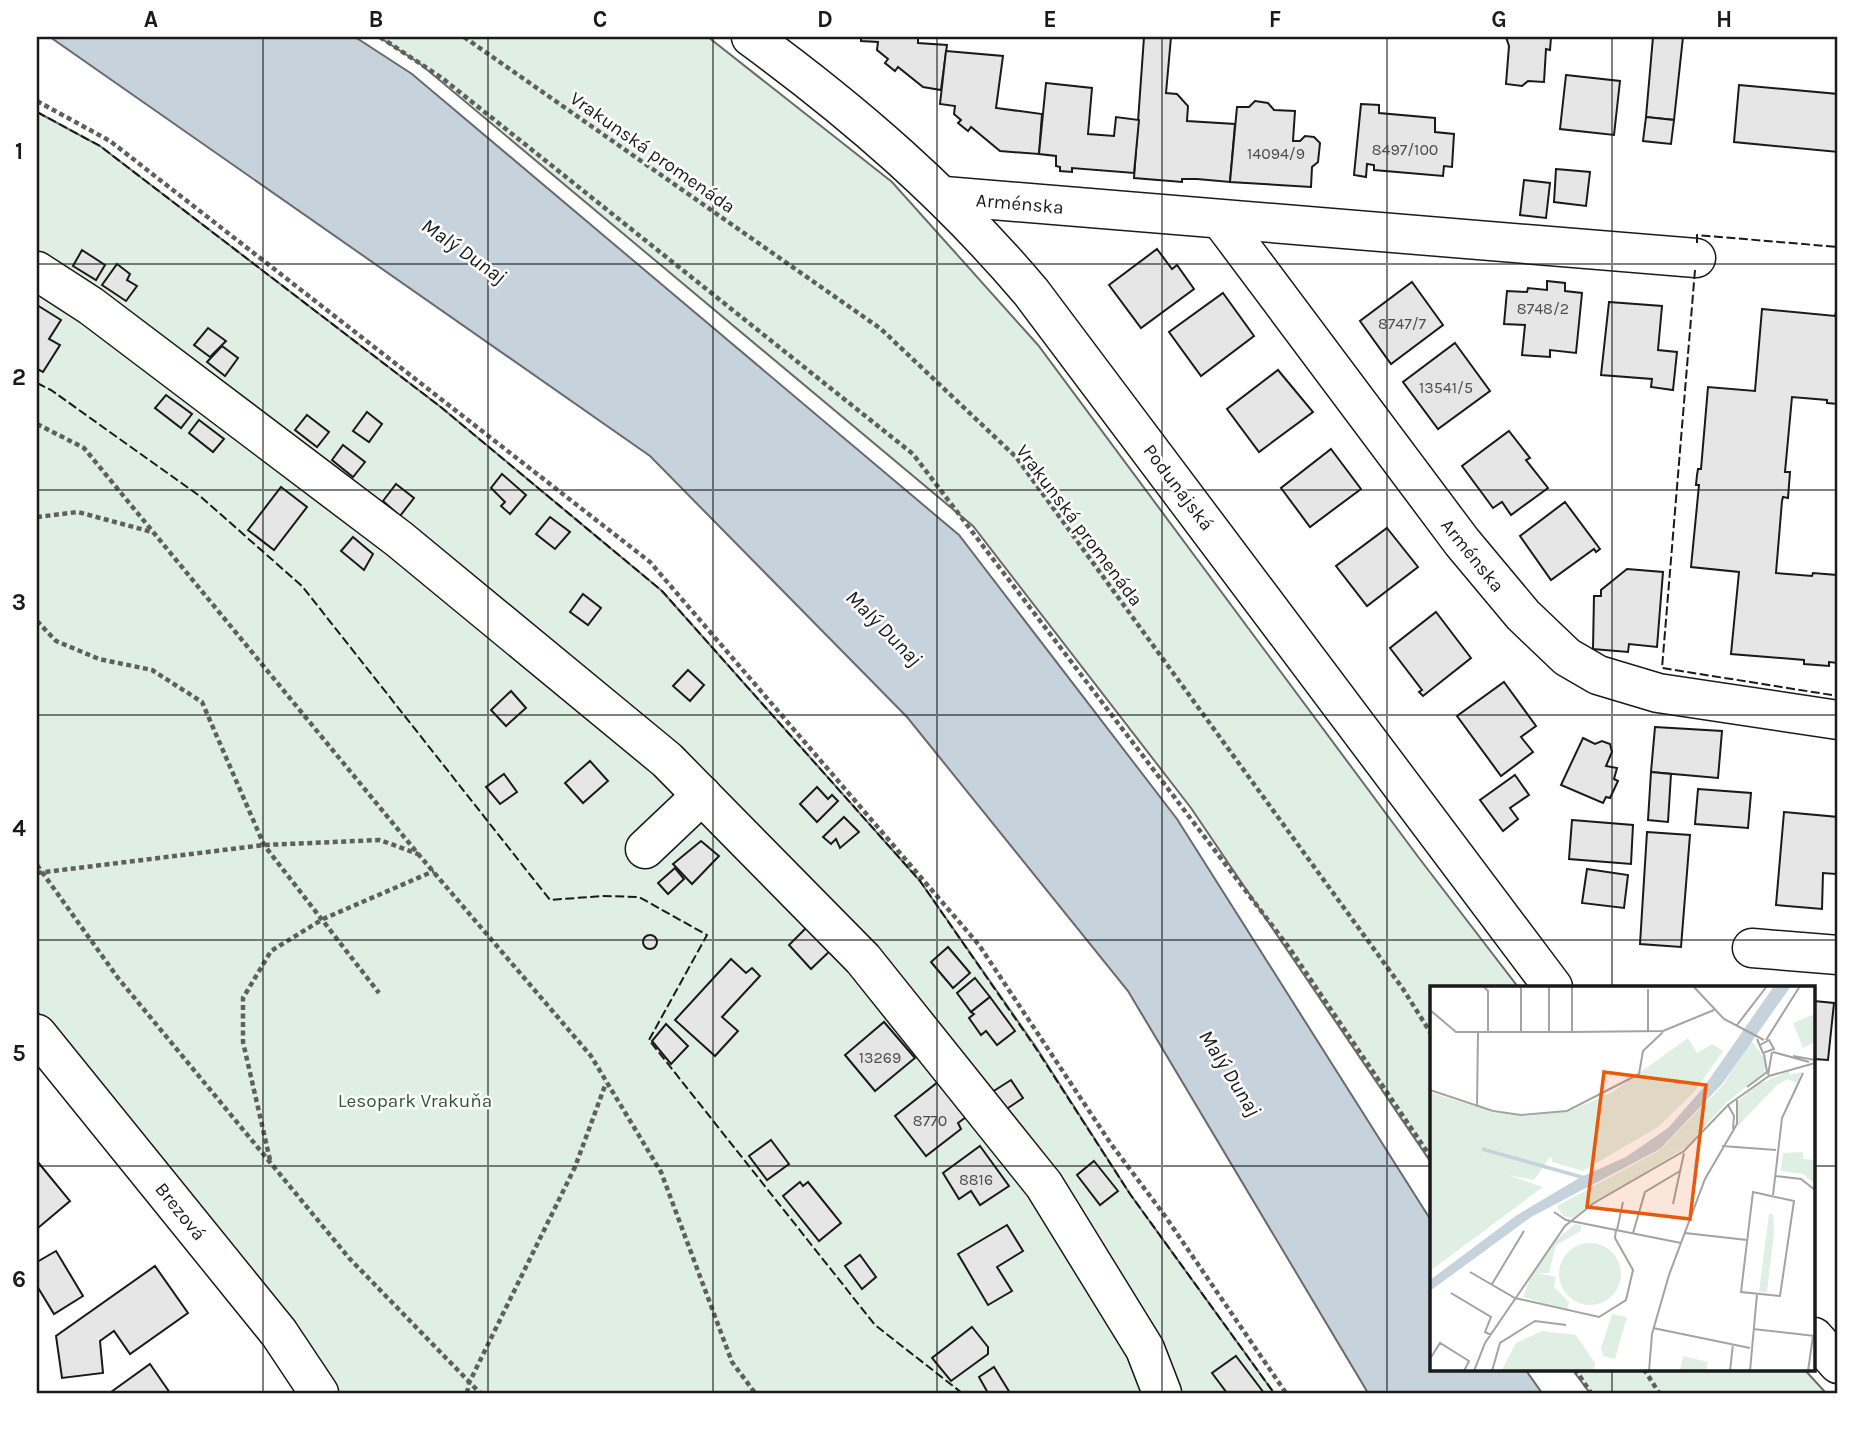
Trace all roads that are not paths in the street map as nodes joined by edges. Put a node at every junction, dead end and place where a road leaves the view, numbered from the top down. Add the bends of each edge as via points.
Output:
1 (751, 37) edge
2 (944, 197) junction
3 (1221, 220) junction
4 (1696, 258) dead end
5 (37, 271) edge
6 (1838, 720) edge
7 (702, 795) junction
8 (645, 849) dead end
9 (1752, 948) dead end
10 (1838, 956) edge
11 (1552, 986) edge
12 (37, 1034) edge
13 (1815, 1338) edge
14 (1838, 1364) edge
15 (319, 1393) edge
16 (1162, 1393) edge

1 - 2 street, Podunajská via 885,143
2 - 3 street, Arménska
2 - 11 street, Podunajská via 1051,318
3 - 4 street, Arménska
3 - 6 street, Arménska via 1462,542 1523,615 1567,657 1598,675 1658,693
5 - 7 street via 91,306 399,539 667,760
7 - 8 street
7 - 16 street via 863,959 1044,1185 1145,1349
9 - 10 street
12 - 15 street, Brezová via 279,1333
13 - 14 street

